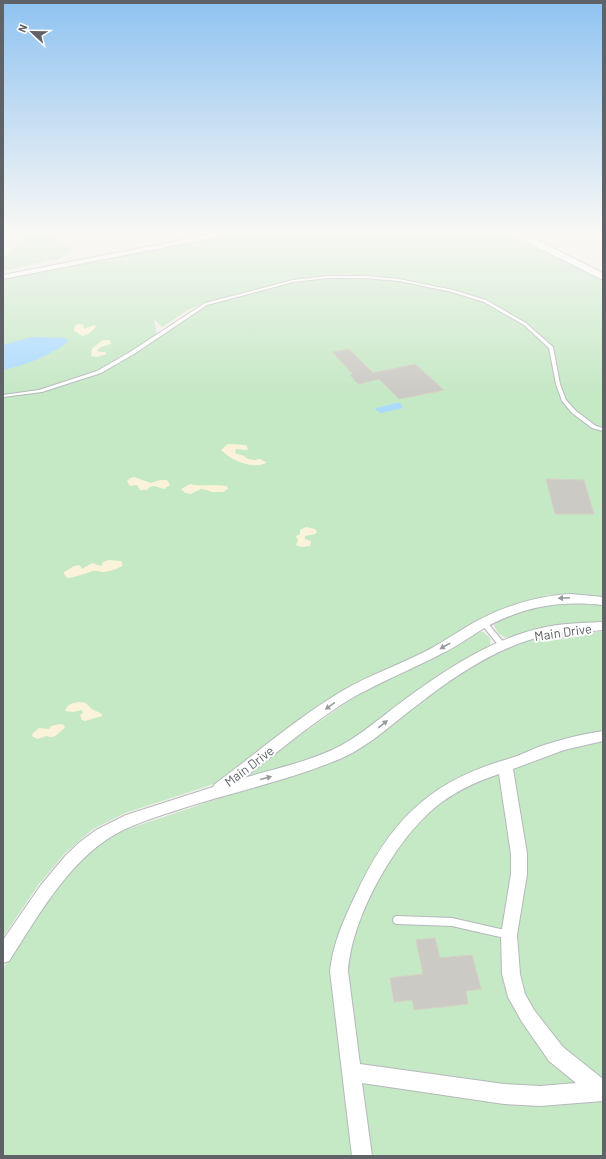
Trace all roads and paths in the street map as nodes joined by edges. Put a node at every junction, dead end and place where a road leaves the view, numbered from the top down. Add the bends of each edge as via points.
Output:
1 (278, 285) edge
2 (424, 285) edge
3 (3, 396) edge
4 (603, 430) edge
5 (603, 601) edge
6 (484, 623) junction
7 (603, 626) edge
8 (502, 645) junction
9 (603, 736) edge
10 (505, 765) junction
11 (215, 792) junction
12 (396, 920) dead end
13 (509, 935) junction
14 (3, 955) edge
15 (351, 1072) junction
16 (602, 1090) edge
17 (362, 1156) edge

1 - 3 lane via 206,304 99,372 40,391
2 - 4 lane via 485,301 525,324 551,348 564,400 574,412 594,427
5 -> 6 street, Main Drive via 583,598 548,599 519,607
6 - 8 lane
6 -> 11 street, Main Drive via 430,655 366,684 338,701
7 - 8 street, Main Drive via 541,633
11 -> 8 street, Main Drive via 276,775 338,753 371,734 413,700 458,669
9 - 10 street via 566,743
10 - 13 street via 519,854 519,874
10 - 15 street via 448,789 430,803 404,831 372,876 345,934 340,958
11 - 14 street via 126,821 79,851 48,887
12 - 13 lane via 452,922
13 - 16 street via 511,974 517,997 528,1016 556,1054
15 - 16 street via 504,1094 540,1096
15 - 17 street

